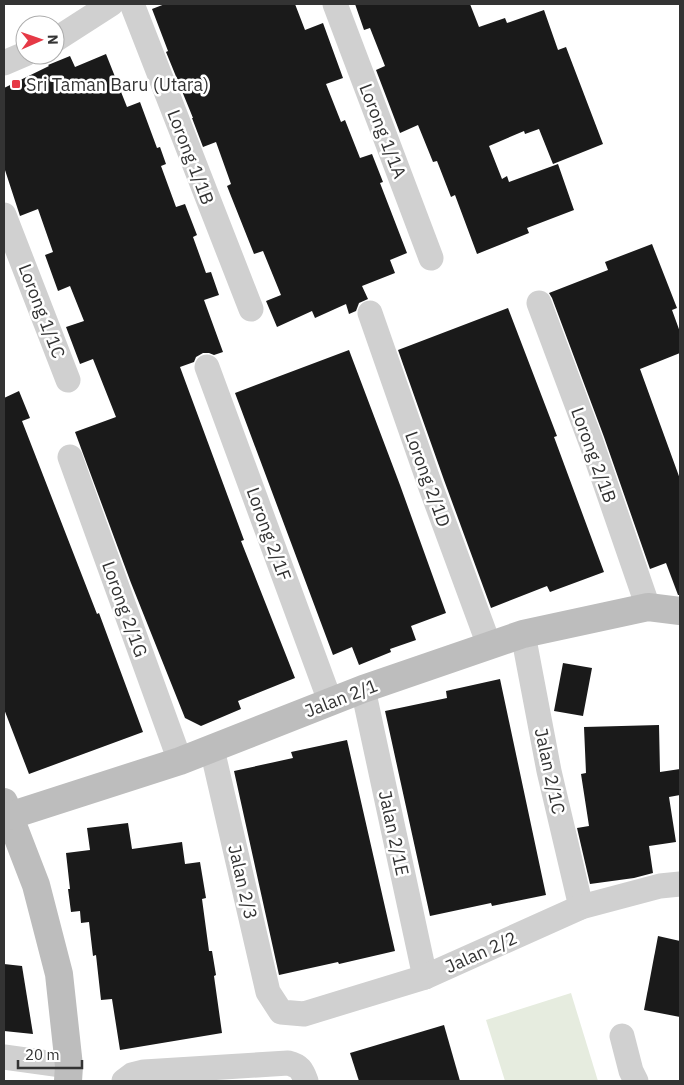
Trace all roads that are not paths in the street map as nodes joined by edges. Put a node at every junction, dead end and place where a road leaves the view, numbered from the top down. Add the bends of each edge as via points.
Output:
1 (111, 4) edge
2 (132, 4) edge
3 (335, 4) edge
4 (65, 34) edge
5 (4, 215) edge
6 (432, 258) dead end
7 (539, 304) dead end
8 (251, 309) dead end
9 (370, 313) dead end
10 (207, 367) dead end
11 (68, 380) dead end
12 (70, 457) dead end
13 (648, 607) junction
14 (680, 611) edge
15 (523, 634) junction
16 (489, 645) junction
17 (363, 689) junction
18 (330, 701) junction
19 (212, 749) junction
20 (180, 760) junction
21 (7, 809) edge
22 (680, 884) edge
23 (581, 907) junction
24 (425, 976) junction
25 (281, 1012) joint
26 (622, 1036) dead end
27 (4, 1057) edge
28 (302, 1073) edge
29 (68, 1074) edge
30 (124, 1081) edge
31 (636, 1081) edge

1 - 4 street
2 - 8 street, Lorong 1/1B
3 - 6 street, Lorong 1/1A
5 - 11 street, Lorong 1/1C
7 - 13 street, Lorong 2/1B
9 - 16 street, Lorong 2/1D
10 - 18 street, Lorong 2/1F
12 - 20 street, Lorong 2/1G
13 - 14 street, Jalan 2/1
13 - 15 street, Jalan 2/1
15 - 16 street, Jalan 2/1
15 - 23 street, Jalan 2/1C via 549,771
16 - 17 street, Jalan 2/1
17 - 18 street, Jalan 2/1
17 - 24 street, Jalan 2/1E
18 - 19 street, Jalan 2/1
19 - 20 street, Jalan 2/1
19 - 25 street, Jalan 2/3 via 268,992
20 - 21 street, Jalan 2/1
21 - 29 street via 36,885 59,974
22 - 23 street, Jalan 2/2 via 660,886
23 - 24 street, Jalan 2/2
24 - 25 street, Jalan 2/2 via 304,1014
26 - 31 street
27 - 29 street
28 - 30 street via 288,1063 144,1072

